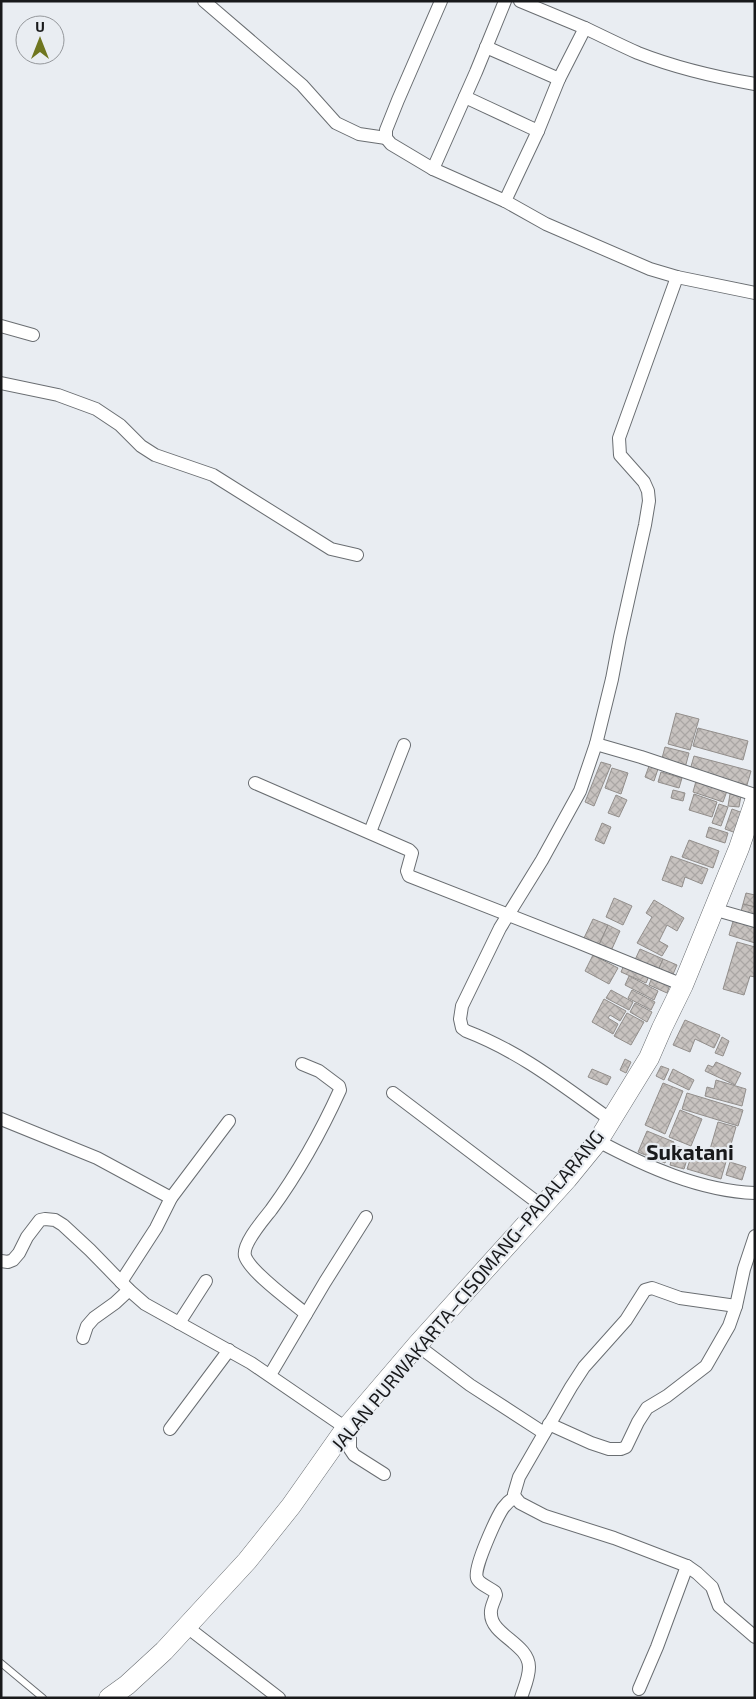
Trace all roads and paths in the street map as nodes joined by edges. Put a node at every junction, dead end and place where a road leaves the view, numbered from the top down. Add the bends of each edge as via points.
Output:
1 (204, 1) edge
2 (442, 1) edge
3 (505, 1) edge
4 (520, 1) edge
5 (585, 28) junction
6 (486, 47) junction
7 (559, 80) junction
8 (755, 84) edge
9 (465, 97) junction
10 (538, 131) junction
11 (386, 138) junction
12 (433, 169) junction
13 (505, 200) junction
14 (677, 277) junction
15 (755, 293) edge
16 (1, 326) edge
17 (33, 335) dead end
18 (1, 383) edge
19 (357, 555) dead end
20 (596, 744) junction
21 (404, 745) dead end
22 (255, 783) dead end
23 (755, 795) edge
24 (755, 801) edge
25 (370, 832) junction
26 (713, 909) junction
27 (508, 914) junction
28 (755, 921) edge
29 (683, 985) junction
30 (302, 1064) dead end
31 (393, 1093) dead end
32 (1, 1119) edge
33 (610, 1120) junction
34 (229, 1121) dead end
35 (598, 1141) junction
36 (755, 1192) edge
37 (171, 1198) junction
38 (542, 1206) junction
39 (366, 1217) dead end
40 (755, 1236) edge
41 (1, 1261) edge
42 (206, 1281) dead end
43 (125, 1286) junction
44 (736, 1306) junction
45 (306, 1314) junction
46 (179, 1323) junction
47 (83, 1338) dead end
48 (417, 1345) junction
49 (229, 1350) junction
50 (270, 1375) junction
51 (346, 1428) junction
52 (546, 1428) junction
53 (170, 1429) dead end
54 (384, 1474) dead end
55 (515, 1497) junction
56 (687, 1566) junction
57 (187, 1627) junction
58 (755, 1637) edge
59 (1, 1664) edge
60 (639, 1689) dead end
61 (43, 1698) edge
62 (110, 1698) edge
63 (279, 1698) edge
64 (521, 1698) edge

1 - 11 street via 311,94 336,123 359,134
2 - 11 street via 398,100
3 - 6 street
4 - 5 street
5 - 7 street
5 - 8 street via 671,64
6 - 7 street
6 - 9 street
7 - 10 street
9 - 10 street
9 - 12 street
10 - 13 street
11 - 12 street
12 - 13 street
13 - 14 street via 546,224 650,269
14 - 15 street
14 - 20 street via 619,438 620,455 644,482 649,501
16 - 17 street
18 - 19 street via 58,396 96,409 154,455 213,476 331,549
20 - 23 street
20 - 27 street via 580,791
21 - 25 street
22 - 25 street
24 - 26 highway, JALAN PURWAKARTA–CISOMANG–PADALARANG
25 - 27 street via 412,853 407,871 409,876
26 - 28 street
26 - 29 highway, JALAN PURWAKARTA–CISOMANG–PADALARANG
27 - 29 street
27 - 33 street via 462,1006 462,1028 515,1054
29 - 33 highway, JALAN PURWAKARTA–CISOMANG–PADALARANG via 649,1058
30 - 45 street via 319,1071 340,1090 285,1190 255,1231 245,1251 248,1262
31 - 38 street
32 - 37 street via 97,1158
33 - 35 highway, JALAN PURWAKARTA–CISOMANG–PADALARANG
34 - 37 street
35 - 36 street via 626,1156 697,1183 736,1192
35 - 38 highway, JALAN PURWAKARTA–CISOMANG–PADALARANG
37 - 43 street
38 - 48 highway, JALAN PURWAKARTA–CISOMANG–PADALARANG
39 - 45 street
40 - 44 street
41 - 43 street via 13,1260 36,1224 40,1220 51,1219 70,1231
42 - 46 street
43 - 46 street via 145,1304
43 - 47 street via 114,1303 87,1326
44 - 52 street via 680,1298 652,1288 646,1290 626,1320 584,1367
44 - 52 street via 729,1326 706,1366 647,1408 626,1447 609,1449
45 - 50 street
46 - 49 street
48 - 51 highway, JALAN PURWAKARTA–CISOMANG–PADALARANG
48 - 52 street via 470,1385
49 - 50 street
49 - 53 street
50 - 51 street
51 - 54 street via 354,1454
51 - 57 highway, JALAN PURWAKARTA–CISOMANG–PADALARANG via 248,1561
52 - 55 street via 519,1477 514,1489
55 - 56 street via 527,1508 545,1516
55 - 64 street via 497,1519 476,1574 495,1592 490,1616 495,1626 527,1658 528,1678
56 - 58 street via 712,1588 719,1606
56 - 60 street
57 - 62 highway, JALAN PURWAKARTA–CISOMANG–PADALARANG
57 - 63 street
59 - 61 lane

